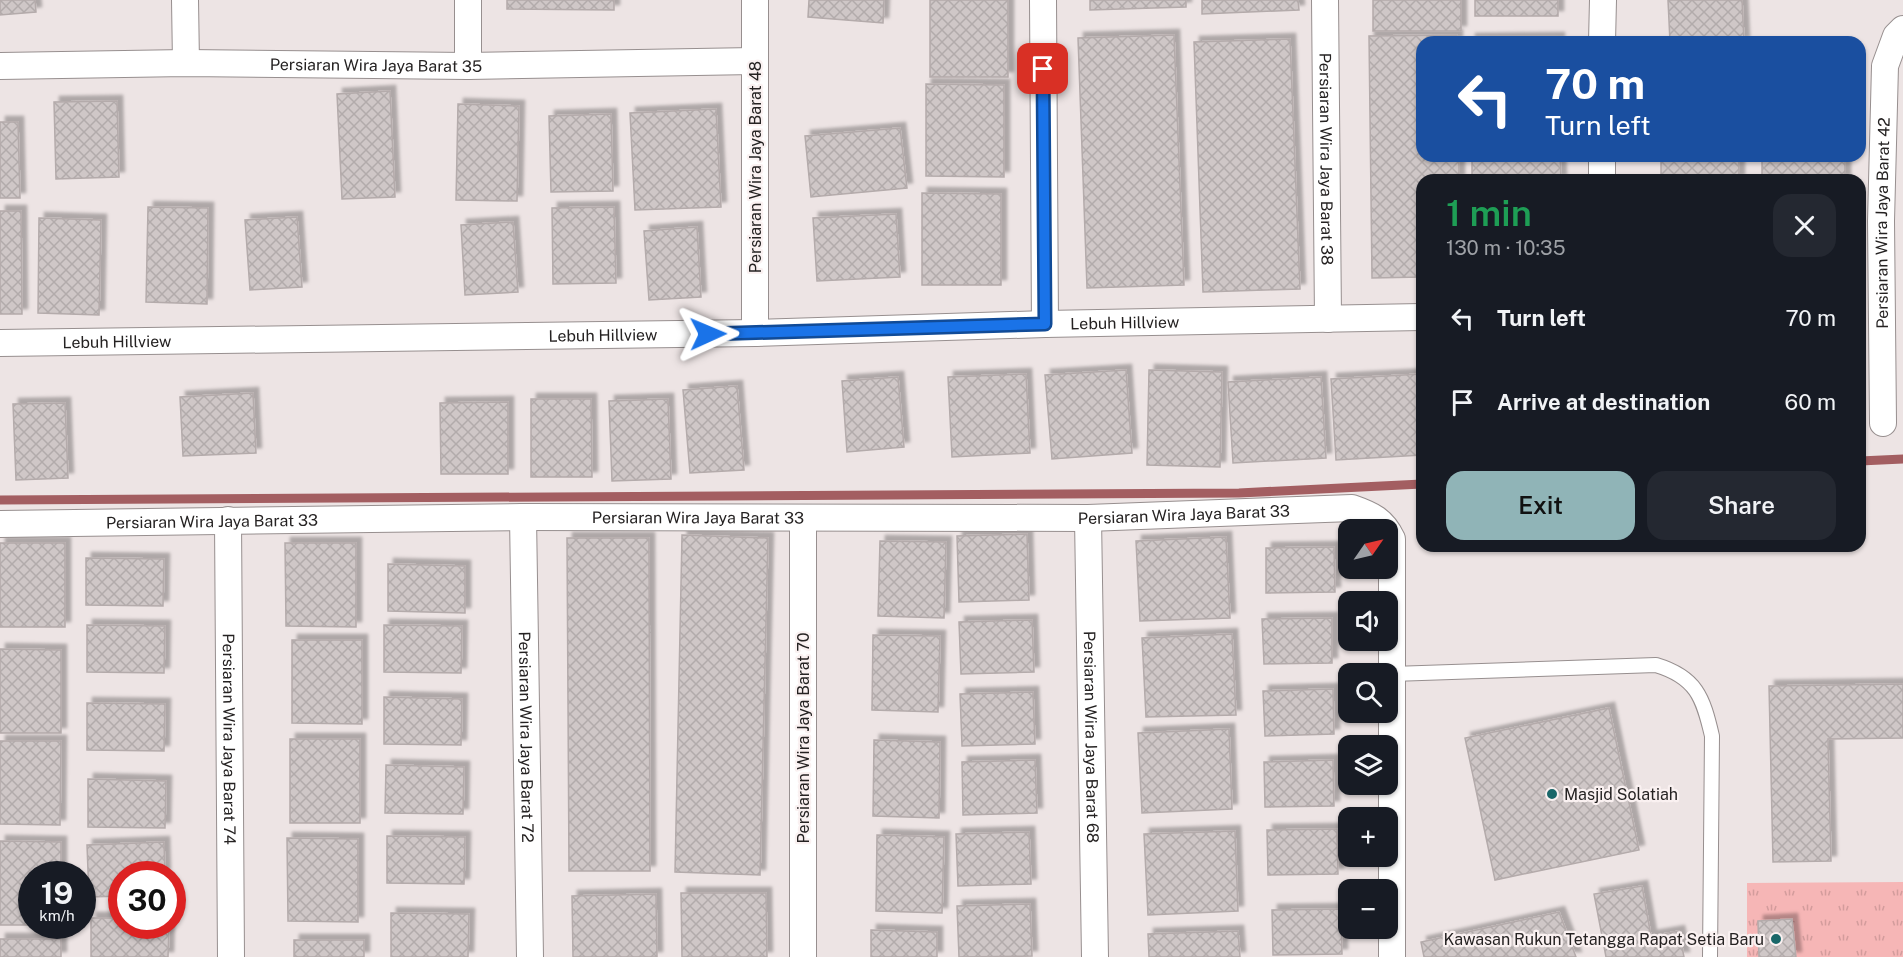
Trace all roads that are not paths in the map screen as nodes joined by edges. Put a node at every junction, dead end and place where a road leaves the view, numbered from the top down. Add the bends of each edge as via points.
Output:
1 (185, 0) edge
2 (468, 0) edge
3 (755, 0) edge
4 (1043, 0) edge
5 (1325, 0) edge
6 (1603, 0) edge
7 (1903, 29) edge
8 (1602, 36) edge
9 (754, 61) junction
10 (186, 63) junction
11 (0, 66) edge
12 (468, 66) junction
13 (1416, 317) edge
14 (1328, 319) junction
15 (1045, 324) junction
16 (755, 333) junction
17 (0, 343) edge
18 (1883, 423) dead end
19 (523, 517) junction
20 (803, 518) junction
21 (1088, 518) junction
22 (228, 520) junction
23 (0, 524) edge
24 (1392, 663) edge
25 (1398, 674) edge
26 (1392, 723) edge
27 (231, 957) edge
28 (530, 957) edge
29 (803, 957) edge
30 (1095, 957) edge
31 (1392, 957) edge
32 (1710, 957) edge

1 - 10 street
2 - 12 street
3 - 9 street, Persiaran Wira Jaya Barat 48
4 - 15 street
5 - 14 street, Persiaran Wira Jaya Barat 38
6 - 8 street
7 - 18 street, Persiaran Wira Jaya Barat 42 via 1896,36 1885,66 1881,221
9 - 12 street, Persiaran Wira Jaya Barat 35
9 - 16 street, Persiaran Wira Jaya Barat 48
10 - 11 street, Persiaran Wira Jaya Barat 35
10 - 12 street, Persiaran Wira Jaya Barat 35
13 - 14 street, Lebuh Hillview
14 - 15 street, Lebuh Hillview
15 - 16 street, Lebuh Hillview
16 - 17 street, Lebuh Hillview
19 - 20 street, Persiaran Wira Jaya Barat 33
19 - 22 street, Persiaran Wira Jaya Barat 33
19 - 28 street, Persiaran Wira Jaya Barat 72
20 - 21 street, Persiaran Wira Jaya Barat 33
20 - 29 street, Persiaran Wira Jaya Barat 70
21 - 24 street, Persiaran Wira Jaya Barat 33 via 1352,508 1374,516 1386,526 1392,539
21 - 30 street, Persiaran Wira Jaya Barat 68
22 - 23 street, Persiaran Wira Jaya Barat 33
22 - 27 street, Persiaran Wira Jaya Barat 74
25 - 32 lane via 1656,665 1675,671 1695,687 1706,709 1712,736
26 - 31 street

